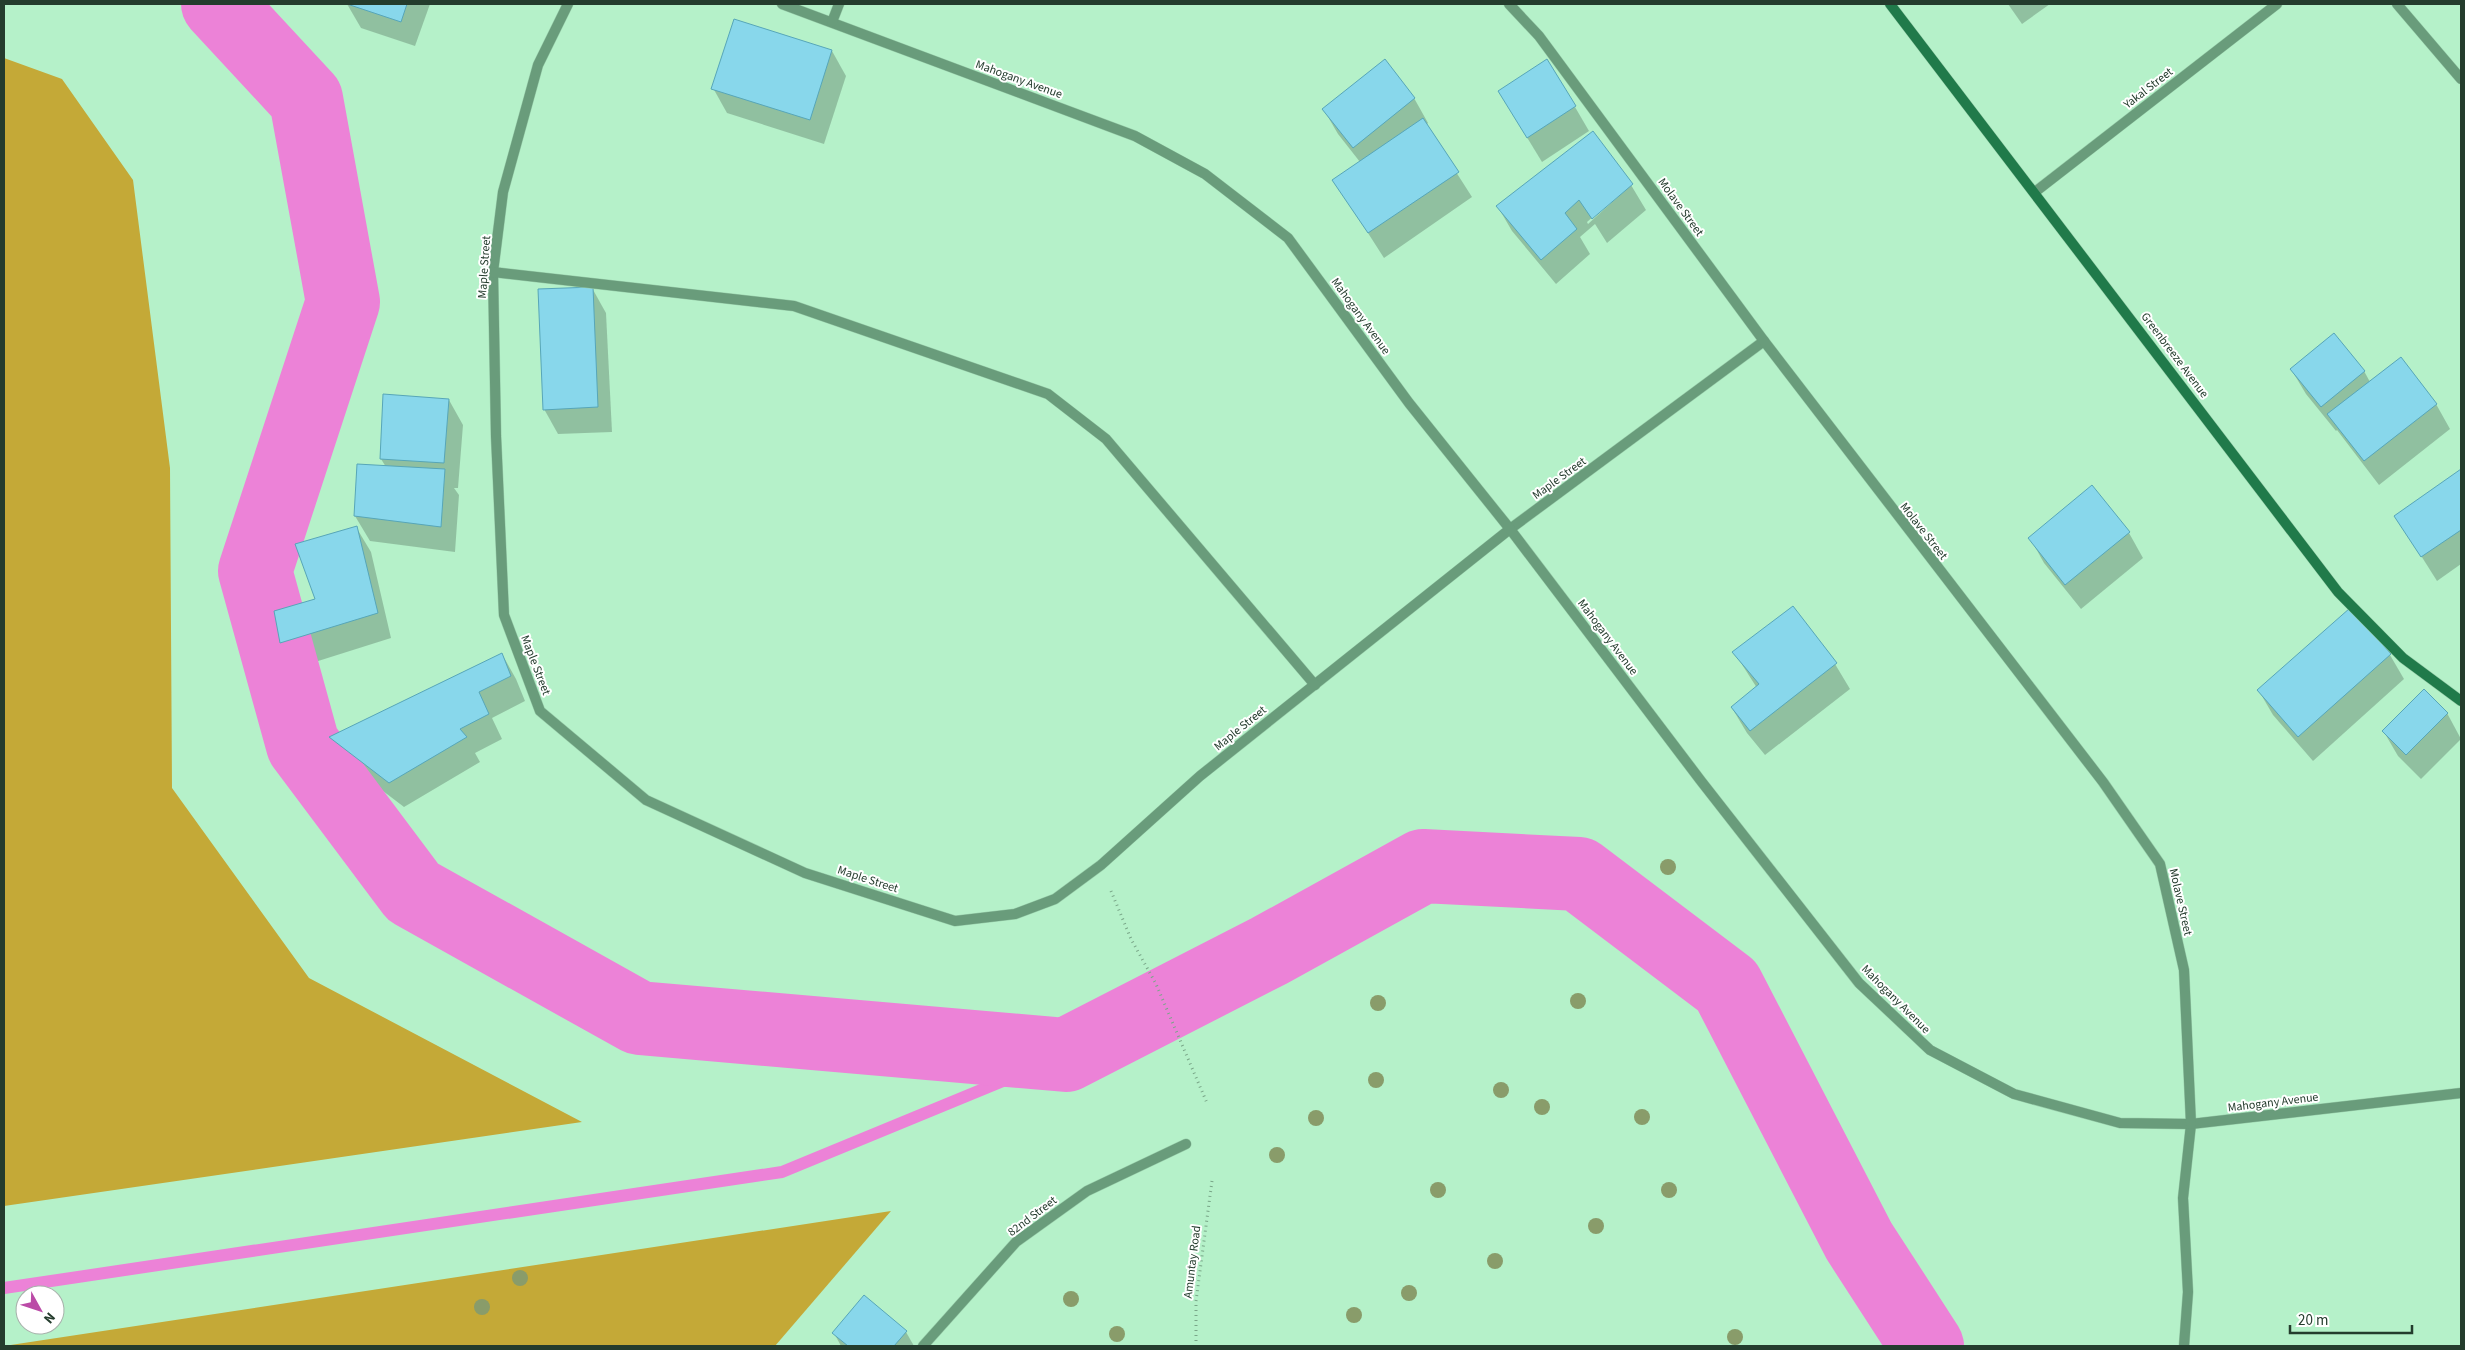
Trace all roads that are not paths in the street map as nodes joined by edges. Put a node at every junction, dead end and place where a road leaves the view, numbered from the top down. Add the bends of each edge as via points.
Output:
1 (568, 4) edge
2 (782, 4) edge
3 (839, 4) edge
4 (1509, 4) edge
5 (1890, 4) edge
6 (2276, 4) edge
7 (2397, 4) edge
8 (832, 22) junction
9 (2461, 79) edge
10 (2035, 192) junction
11 (493, 272) junction
12 (1764, 342) junction
13 (1510, 529) junction
14 (1314, 684) junction
15 (2461, 701) edge
16 (2461, 1093) edge
17 (2191, 1124) junction
18 (1186, 1144) dead end
19 (923, 1346) edge
20 (2184, 1346) edge

1 - 11 street, Maple Street via 538,64 503,192
2 - 8 street, Mahogany Avenue
3 - 8 street
4 - 12 street, Molave Street via 1539,36
5 - 10 street, Greenbreeze Avenue
6 - 10 street, Yakal Street
7 - 9 street
8 - 13 street, Mahogany Avenue via 1135,136 1205,174 1288,238 1408,403
10 - 15 street, Greenbreeze Avenue via 2338,592 2403,658
11 - 14 street via 794,306 1048,394 1106,439
11 - 14 street, Maple Street via 504,615 540,711 646,800 806,872 955,921 1015,914 1056,899 1101,865 1200,776
12 - 13 street, Maple Street
12 - 17 street, Molave Street via 2103,782 2160,864 2184,970
13 - 14 street, Maple Street
13 - 17 street, Mahogany Avenue via 1701,781 1860,983 1930,1050 2023,1096 2120,1123
16 - 17 street, Mahogany Avenue
17 - 20 street, Molave Street via 2184,1198 2188,1292
18 - 19 street, 82nd Street via 1087,1191 1016,1242

